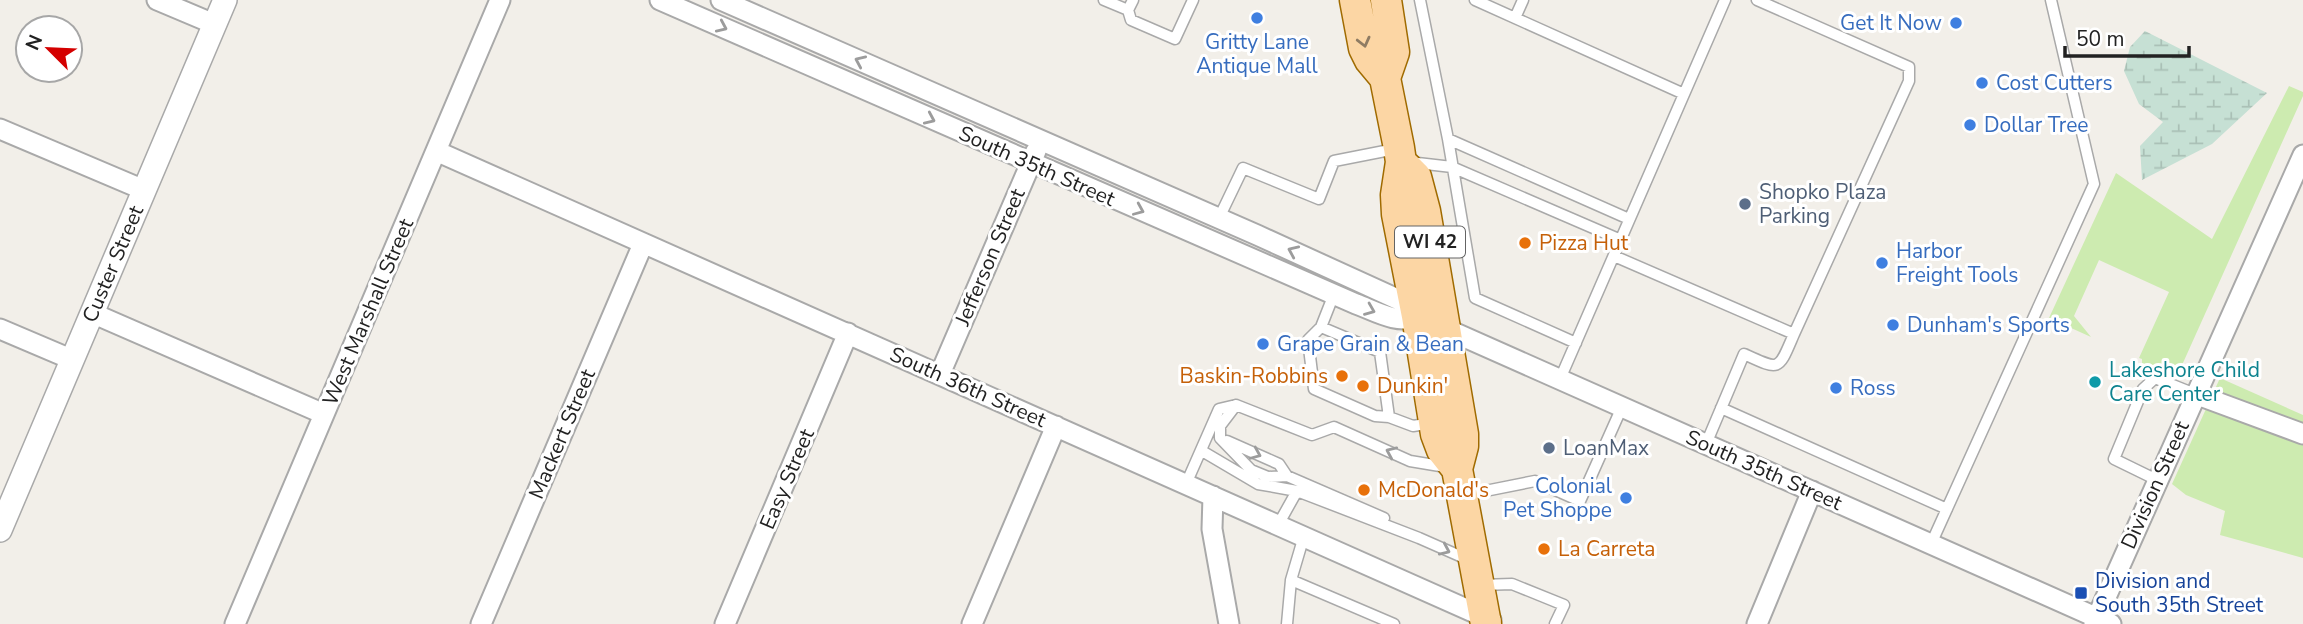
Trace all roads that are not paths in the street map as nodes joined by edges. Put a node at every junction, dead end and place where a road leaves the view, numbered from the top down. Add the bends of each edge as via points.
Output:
1 (157, 0) edge
2 (225, 0) edge
3 (500, 0) edge
4 (660, 0) edge
5 (721, 0) edge
6 (1104, 0) edge
7 (1133, 0) edge
8 (1193, 0) edge
9 (1355, 0) edge
10 (1386, 0) edge
11 (1420, 0) edge
12 (1475, 0) edge
13 (1524, 0) edge
14 (1725, 0) edge
15 (1756, 0) edge
16 (2051, 0) edge
17 (1128, 10) junction
18 (1515, 18) junction
19 (214, 24) junction
20 (1385, 78) junction
21 (1684, 94) junction
22 (0, 129) edge
23 (1448, 138) junction
24 (1041, 141) junction
25 (436, 151) junction
26 (1400, 155) junction
27 (2303, 155) edge
28 (1031, 163) junction
29 (1452, 167) junction
30 (144, 190) junction
31 (1219, 218) junction
32 (1629, 219) junction
33 (1621, 240) junction
34 (643, 244) junction
35 (1614, 256) junction
36 (1334, 294) junction
37 (92, 313) junction
38 (1418, 316) junction
39 (1321, 327) junction
40 (1445, 328) junction
41 (0, 330) edge
42 (848, 333) junction
43 (1794, 334) junction
44 (1576, 343) junction
45 (73, 360) junction
46 (940, 374) junction
47 (1560, 379) junction
48 (2195, 394) junction
49 (1236, 405) junction
50 (1622, 407) junction
51 (1721, 408) junction
52 (324, 414) junction
53 (1389, 417) junction
54 (1435, 423) junction
55 (1056, 426) junction
56 (2303, 434) edge
57 (1220, 438) junction
58 (1706, 444) junction
59 (1202, 451) junction
60 (1287, 476) junction
61 (2157, 480) junction
62 (1459, 483) junction
63 (1186, 484) junction
64 (1297, 491) junction
65 (1812, 491) junction
66 (1213, 496) junction
67 (1947, 509) junction
68 (1278, 525) junction
69 (0, 530) edge
70 (1304, 536) junction
71 (1419, 538) junction
72 (1931, 544) junction
73 (1477, 574) junction
74 (1291, 580) junction
75 (1490, 622) edge
76 (2100, 622) edge
77 (235, 624) edge
78 (481, 624) edge
79 (725, 624) edge
80 (972, 624) edge
81 (1229, 624) edge
82 (1287, 624) edge
83 (1394, 624) edge
84 (1555, 624) edge
85 (1757, 624) edge

1 - 19 street
2 - 19 street, Custer Street
3 - 25 street, West Marshall Street
4 -> 28 street, South 35th Street
24 -> 5 street, South 35th Street
6 - 17 lane
7 - 17 lane
8 - 17 lane via 1175,39 1131,20
9 -> 20 main road, WI 42 via 1367,54
10 - 20 main road, WI 42 via 1394,52
11 - 23 lane
12 - 18 lane
13 - 18 lane
14 - 21 lane
15 - 43 lane via 1909,67 1910,74
16 - 67 lane via 2094,184
18 - 21 lane
19 - 30 street, Custer Street
20 - 26 main road, WI 42
21 - 32 lane
22 - 30 street
23 - 29 lane
23 - 32 lane
24 - 28 street, Jefferson Street
24 - 31 street, South 35th Street
25 - 34 street, South 36th Street
25 - 52 street, West Marshall Street
26 - 29 lane
26 - 31 lane via 1334,161 1319,199 1243,168
26 - 38 main road, WI 42 via 1396,207
26 - 40 main road, WI 42 via 1420,187
27 - 48 street, Division Street
28 -> 36 street, South 35th Street
28 - 46 street, Jefferson Street
29 - 33 lane
29 - 44 lane via 1475,298
30 - 37 street, Custer Street
38 -> 31 street, South 35th Street via 1404,302
32 - 33 lane
33 - 35 lane
34 - 42 street, South 36th Street
34 - 78 street, Mackert Street
35 - 43 lane
35 - 44 lane
36 -> 38 street, South 35th Street via 1387,316 1408,320
36 - 39 lane
37 - 45 street, Custer Street
37 - 52 street
38 - 40 street, South 35th Street
38 - 54 main road, WI 42
39 - 53 lane via 1380,352
39 - 53 lane via 1308,340 1314,389 1375,416
40 - 47 street, South 35th Street
40 - 62 main road, WI 42 via 1463,434
41 - 45 street
42 - 46 street, South 36th Street
42 - 79 street, Easy Street
43 - 51 lane via 1776,366 1744,355
44 - 47 lane
45 - 69 street, Custer Street
46 - 55 street, South 36th Street
47 - 50 street, South 35th Street
48 - 56 street
48 - 61 street, Division Street
48 - 61 lane via 2155,378 2143,388 2114,459
49 - 57 lane via 1220,426
49 - 59 lane via 1219,409
62 -> 49 lane via 1334,427 1312,435
50 - 58 street, South 35th Street
50 - 62 lane via 1580,501 1535,481
51 - 58 lane
51 - 67 lane
52 - 77 street, West Marshall Street
53 - 54 lane via 1413,426
54 - 62 main road, WI 42 via 1442,450
55 - 63 street, South 36th Street
55 - 80 street
57 -> 60 lane via 1279,464
57 - 60 lane via 1251,470 1268,477
58 - 65 street, South 35th Street
59 - 63 lane
59 - 64 lane via 1258,484
60 - 71 lane via 1414,531
61 - 76 street, Division Street
62 - 73 main road, WI 42
63 - 66 street, South 36th Street
64 - 68 lane
64 - 71 lane
65 - 72 street, South 35th Street
65 - 85 street
66 - 68 street, South 36th Street
66 - 81 street via 1212,529
67 - 72 lane
68 - 70 street, South 36th Street
70 - 74 lane
70 - 75 street, South 36th Street
71 -> 73 lane
72 - 76 street, South 35th Street
73 - 75 main road, WI 42
73 - 84 lane via 1564,605
74 - 82 lane
74 - 83 lane

